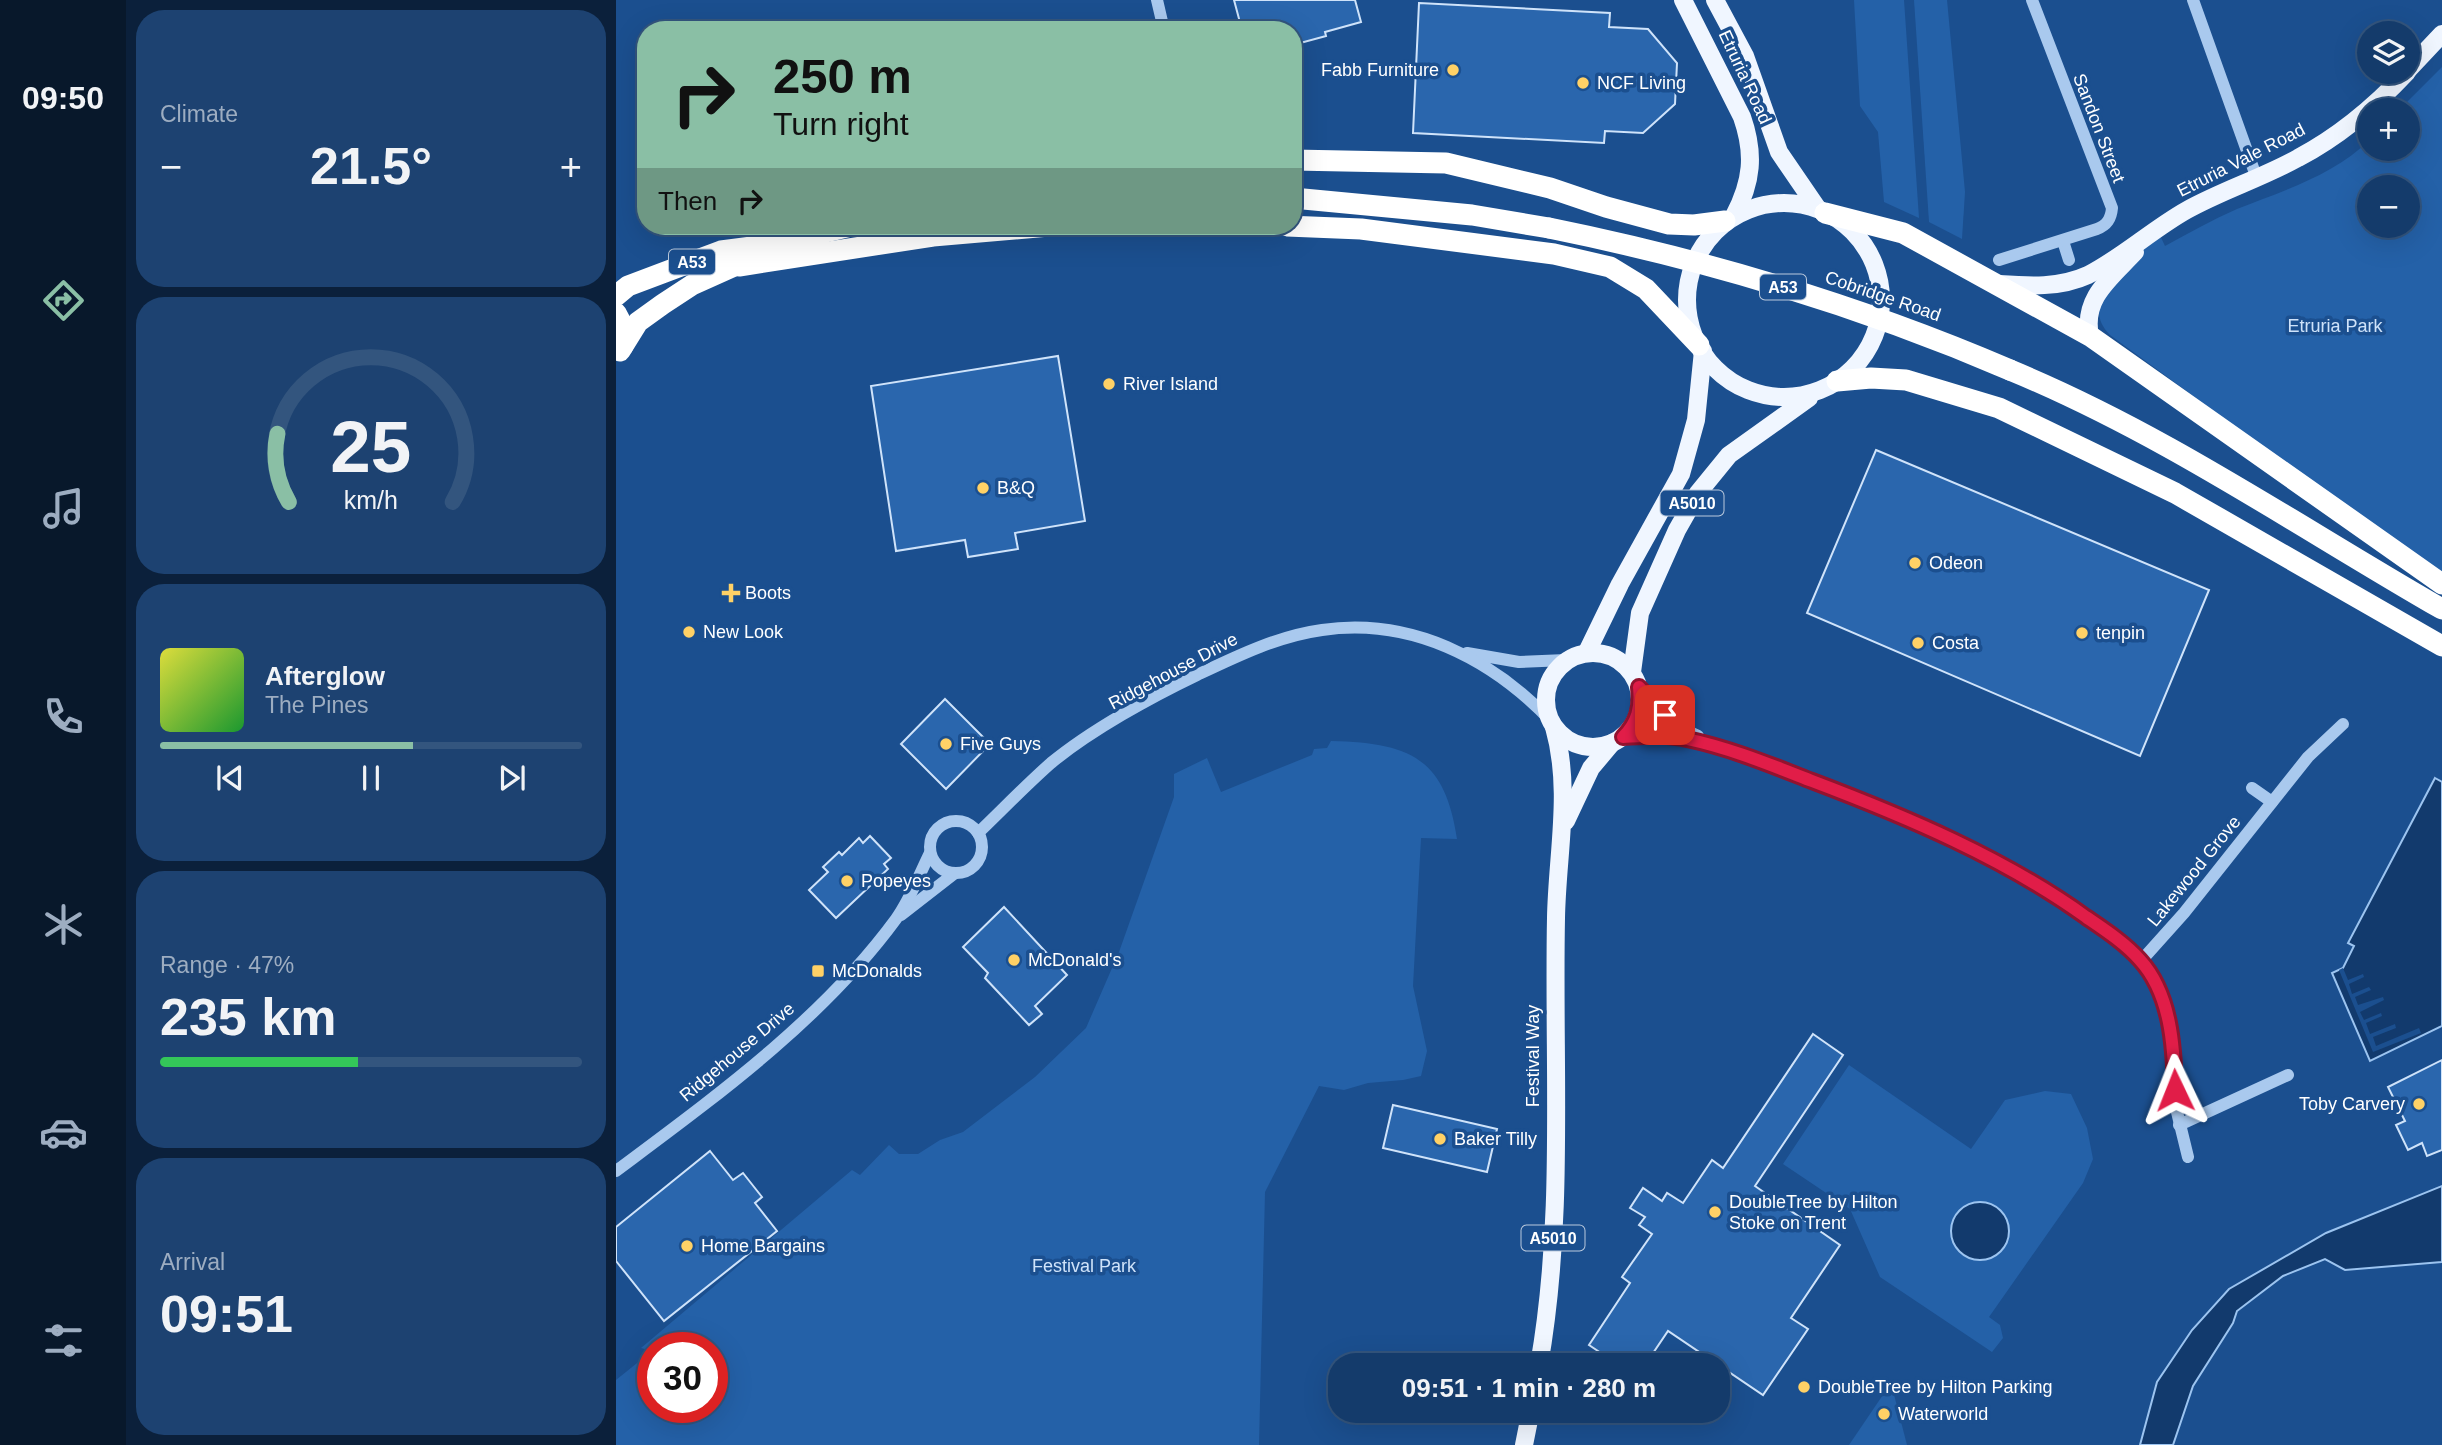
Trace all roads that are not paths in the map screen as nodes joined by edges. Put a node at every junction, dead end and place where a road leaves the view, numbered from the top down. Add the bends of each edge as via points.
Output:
1 (1157, 0) edge
2 (1684, 0) edge
3 (1715, 0) edge
4 (2032, 0) edge
5 (2195, 1) edge
6 (1162, 21) edge
7 (2442, 34) edge
8 (2420, 57) edge
9 (2395, 84) edge
10 (1302, 160) edge
11 (2256, 176) junction
12 (1302, 199) edge
13 (1822, 211) junction
14 (1730, 219) junction
15 (1302, 227) edge
16 (2157, 229) junction
17 (812, 235) edge
18 (952, 235) edge
19 (2063, 241) junction
20 (774, 244) junction
21 (2000, 260) dead end
22 (2069, 260) dead end
23 (739, 266) junction
24 (1999, 284) junction
25 (616, 296) edge
26 (616, 313) edge
27 (2090, 336) junction
28 (1701, 348) junction
29 (618, 353) edge
30 (1832, 384) junction
31 (2368, 567) junction
32 (2442, 584) edge
33 (2442, 609) edge
34 (2442, 623) edge
35 (2442, 646) edge
36 (1460, 651) junction
37 (1587, 652) junction
38 (1566, 660) junction
39 (1636, 680) junction
40 (1553, 724) junction
41 (2343, 724) dead end
42 (1618, 740) junction
43 (1720, 747) junction
44 (2252, 789) dead end
45 (2272, 802) junction
46 (1563, 831) junction
47 (978, 833) junction
48 (930, 853) junction
49 (955, 873) junction
50 (898, 917) junction
51 (2141, 961) junction
52 (2288, 1074) dead end
53 (2179, 1125) junction
54 (2188, 1157) dead end
55 (616, 1171) edge
56 (1541, 1353) edge
57 (1528, 1423) edge
58 (1524, 1445) edge

1 - 6 street
2 - 14 main road, Etruria Road via 1749,137 1751,176
3 - 13 main road, Etruria Road via 1745,56 1779,152
4 - 19 street, Sandon Street via 2112,208 2112,216 2103,226
5 - 11 street
7 - 8 main road, Etruria Vale Road
9 - 11 main road, Etruria Vale Road via 2331,137
10 - 14 highway via 1446,163 1669,223 1694,225
11 - 16 main road, Etruria Vale Road
12 - 31 highway, Cobridge Road / A53, bridge via 1445,212 1549,228 1667,254 1866,312 2060,390 2237,485
13 - 14 main road via 1776,203
13 - 24 highway via 1903,233
13 - 30 main road via 1843,223 1863,244 1881,292 1871,344 1853,368
14 - 28 main road via 1702,246 1690,272 1688,310
15 - 28 highway via 1554,254 1610,267 1646,289
16 - 24 main road via 2088,275 2048,286
16 - 27 main road via 2095,297 2088,314
17 - 20 highway, A53
18 - 23 highway
19 - 21 street, Sandon Street
19 - 22 street
20 - 23 highway
20 - 25 highway, A53 via 721,251 628,286
23 - 29 highway, A53 via 692,285 663,304 638,323
24 - 27 highway
26 - 29 highway via 626,331
27 - 32 highway
28 - 30 main road via 1725,376 1758,393 1791,397
28 - 37 main road, A5010 via 1696,419 1681,474
30 - 35 highway via 1871,378 1906,380 1999,408 2175,494
30 - 39 main road, A5010 via 1729,455 1698,493 1676,530 1640,613
31 - 33 highway, A53
31 - 34 highway, A53
36 - 38 street via 1519,662
36 - 40 street via 1534,703
36 - 47 street, Ridgehouse Drive via 1394,630 1355,627 1320,630 1247,651 1161,693 1072,747
37 - 38 main road
37 - 39 main road via 1620,660
38 - 40 main road, A5010 via 1548,685 1546,701
39 - 42 main road, A5010 via 1641,703 1638,716
39 - 43 street via 1673,724
40 - 42 main road via 1575,744 1591,747
40 - 46 main road, Festival Way / A5010 via 1562,772
41 - 45 street, Lakewood Grove via 2308,757
42 - 43 street via 1684,738
42 - 46 main road, Festival Way / A5010 via 1591,768
43 - 51 street via 1927,828 2057,897
44 - 45 street
45 - 51 street, Lakewood Grove
46 - 56 main road, Festival Way / A5010 via 1556,915 1555,1212
47 - 48 street via 966,823 946,822 930,839
47 - 49 street via 982,844 975,866
48 - 49 street via 936,866
48 - 50 street, Ridgehouse Drive
49 - 50 street, Ridgehouse Drive
50 - 55 street, Ridgehouse Drive via 855,970 776,1045
51 - 53 street via 2165,1005
52 - 53 street
53 - 54 street
57 - 58 main road

